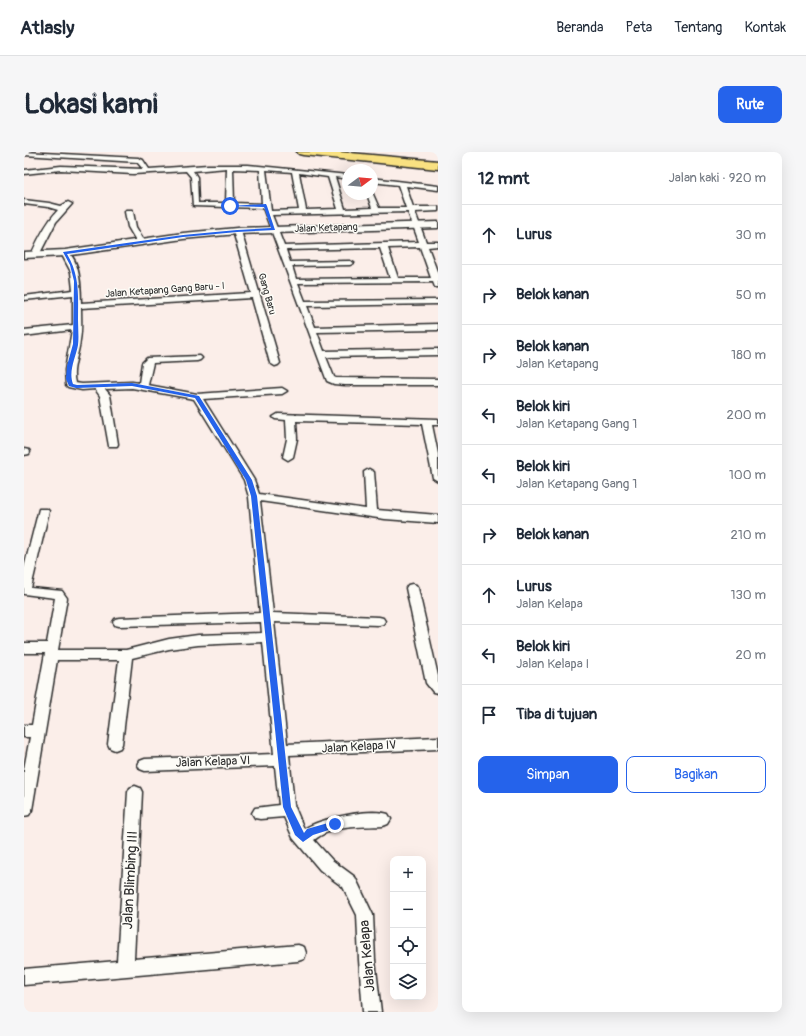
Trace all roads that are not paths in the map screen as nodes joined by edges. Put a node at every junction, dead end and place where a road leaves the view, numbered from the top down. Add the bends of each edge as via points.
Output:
1 (303, 152) edge
2 (341, 152) edge
3 (24, 153) edge
4 (56, 155) junction
5 (438, 162) edge
6 (438, 165) edge
7 (230, 167) junction
8 (54, 168) junction
9 (264, 168) junction
10 (188, 169) junction
11 (147, 171) junction
12 (295, 171) junction
13 (24, 172) edge
14 (331, 176) junction
15 (342, 177) edge
16 (378, 181) edge
17 (401, 184) junction
18 (438, 188) edge
19 (372, 200) edge
20 (24, 202) edge
21 (230, 206) junction
22 (267, 209) junction
23 (411, 209) junction
24 (438, 209) edge
25 (376, 210) junction
26 (342, 211) junction
27 (129, 212) dead end
28 (303, 212) junction
29 (416, 225) junction
30 (438, 225) edge
31 (274, 230) junction
32 (237, 231) junction
33 (141, 242) junction
34 (423, 244) junction
35 (438, 244) edge
36 (383, 245) junction
37 (346, 246) junction
38 (281, 248) junction
39 (65, 253) junction
40 (29, 255) edge
41 (287, 264) junction
42 (353, 272) junction
43 (395, 280) junction
44 (293, 281) junction
45 (438, 282) edge
46 (76, 292) junction
47 (255, 295) junction
48 (24, 298) edge
49 (438, 302) edge
50 (302, 304) junction
51 (76, 306) junction
52 (76, 327) junction
53 (438, 328) edge
54 (312, 330) junction
55 (24, 333) edge
56 (438, 352) edge
57 (321, 354) junction
58 (197, 358) dead end
59 (275, 363) dead end
60 (438, 382) edge
61 (143, 386) junction
62 (98, 387) junction
63 (282, 391) dead end
64 (197, 397) junction
65 (278, 417) dead end
66 (291, 417) junction
67 (426, 422) junction
68 (438, 422) edge
69 (113, 444) dead end
70 (288, 457) dead end
71 (369, 472) dead end
72 (438, 478) edge
73 (254, 496) junction
74 (43, 511) dead end
75 (372, 513) junction
76 (438, 519) edge
77 (412, 588) dead end
78 (267, 617) junction
79 (379, 621) dead end
80 (119, 622) dead end
81 (269, 637) junction
82 (24, 648) edge
83 (52, 651) junction
84 (126, 655) junction
85 (438, 688) edge
86 (31, 731) edge
87 (438, 743) edge
88 (115, 744) dead end
89 (281, 755) junction
90 (144, 765) dead end
91 (135, 792) dead end
92 (25, 800) edge
93 (289, 810) junction
94 (260, 813) dead end
95 (383, 819) dead end
96 (303, 839) junction
97 (298, 953) dead end
98 (125, 968) junction
99 (24, 978) edge
100 (372, 1012) edge

1 - 6 highway
2 - 5 highway
3 - 4 street
4 - 8 street
4 - 11 street via 138,160
7 - 9 street
7 - 10 street
7 - 21 street
8 - 11 street
8 - 13 street
9 - 12 street
9 - 22 street
10 - 11 street
10 - 21 street via 194,177 195,206
12 - 14 street
12 - 28 street
14 - 15 street
14 - 26 street
16 - 17 street
17 - 18 street
17 - 23 street
19 - 25 street
20 - 40 street via 65,206
21 - 22 street
22 - 28 street
22 - 31 street
23 - 24 street
23 - 25 street
23 - 29 street
25 - 26 street
26 - 28 street
27 - 33 street via 132,227
29 - 30 street, Jalan Ketapang
29 - 31 street, Jalan Ketapang
29 - 34 street
31 - 32 street, Jalan Ketapang
31 - 38 street
32 - 33 street, Jalan Ketapang
32 - 47 street, Gang Baru
33 - 39 street, Jalan Ketapang
34 - 35 street
34 - 36 street
34 - 45 street
36 - 37 street
36 - 43 street
37 - 38 street
37 - 42 street
38 - 41 street
39 - 40 street, Jalan Ketapang
39 - 46 street via 75,273
41 - 42 street
41 - 44 street
42 - 43 street
42 - 44 street
43 - 45 street
44 - 50 street
46 - 48 street
46 - 51 street
47 - 51 street, Jalan Ketapang Gang Baru - I
47 - 59 street, Gang Baru
49 - 50 street
50 - 54 street
51 - 52 street
52 - 55 street
52 - 62 street via 76,344 70,366 71,385
53 - 54 street
54 - 57 street
56 - 57 street
57 - 60 street via 330,378 334,381
58 - 61 street via 150,360 147,363
61 - 62 street via 132,384
61 - 64 street
62 - 69 street via 106,394
63 - 64 street
64 - 73 street, Jalan Kelapa via 246,474
65 - 66 street
66 - 67 street
66 - 70 street via 292,439
67 - 68 street
67 - 72 street
71 - 75 street
73 - 75 street
73 - 78 street, Jalan Kelapa
74 - 83 street via 25,589 29,592 58,594 61,598
75 - 76 street
77 - 85 street via 433,683
78 - 79 street
78 - 80 street
78 - 81 street, Jalan Kelapa
81 - 84 street via 198,640 148,648
81 - 89 street, Jalan Kelapa
82 - 83 street
83 - 84 street
83 - 86 street
84 - 88 street
86 - 92 street
87 - 89 street, Jalan Kelapa IV
89 - 90 street, Jalan Kelapa VI
89 - 93 street, Jalan Kelapa
91 - 98 street, Jalan Blimbing III
93 - 94 street
93 - 96 street, Jalan Kelapa
95 - 96 street via 335,824 310,832
96 - 100 street, Jalan Kelapa via 326,865 349,882 365,915
97 - 98 street
98 - 99 street

